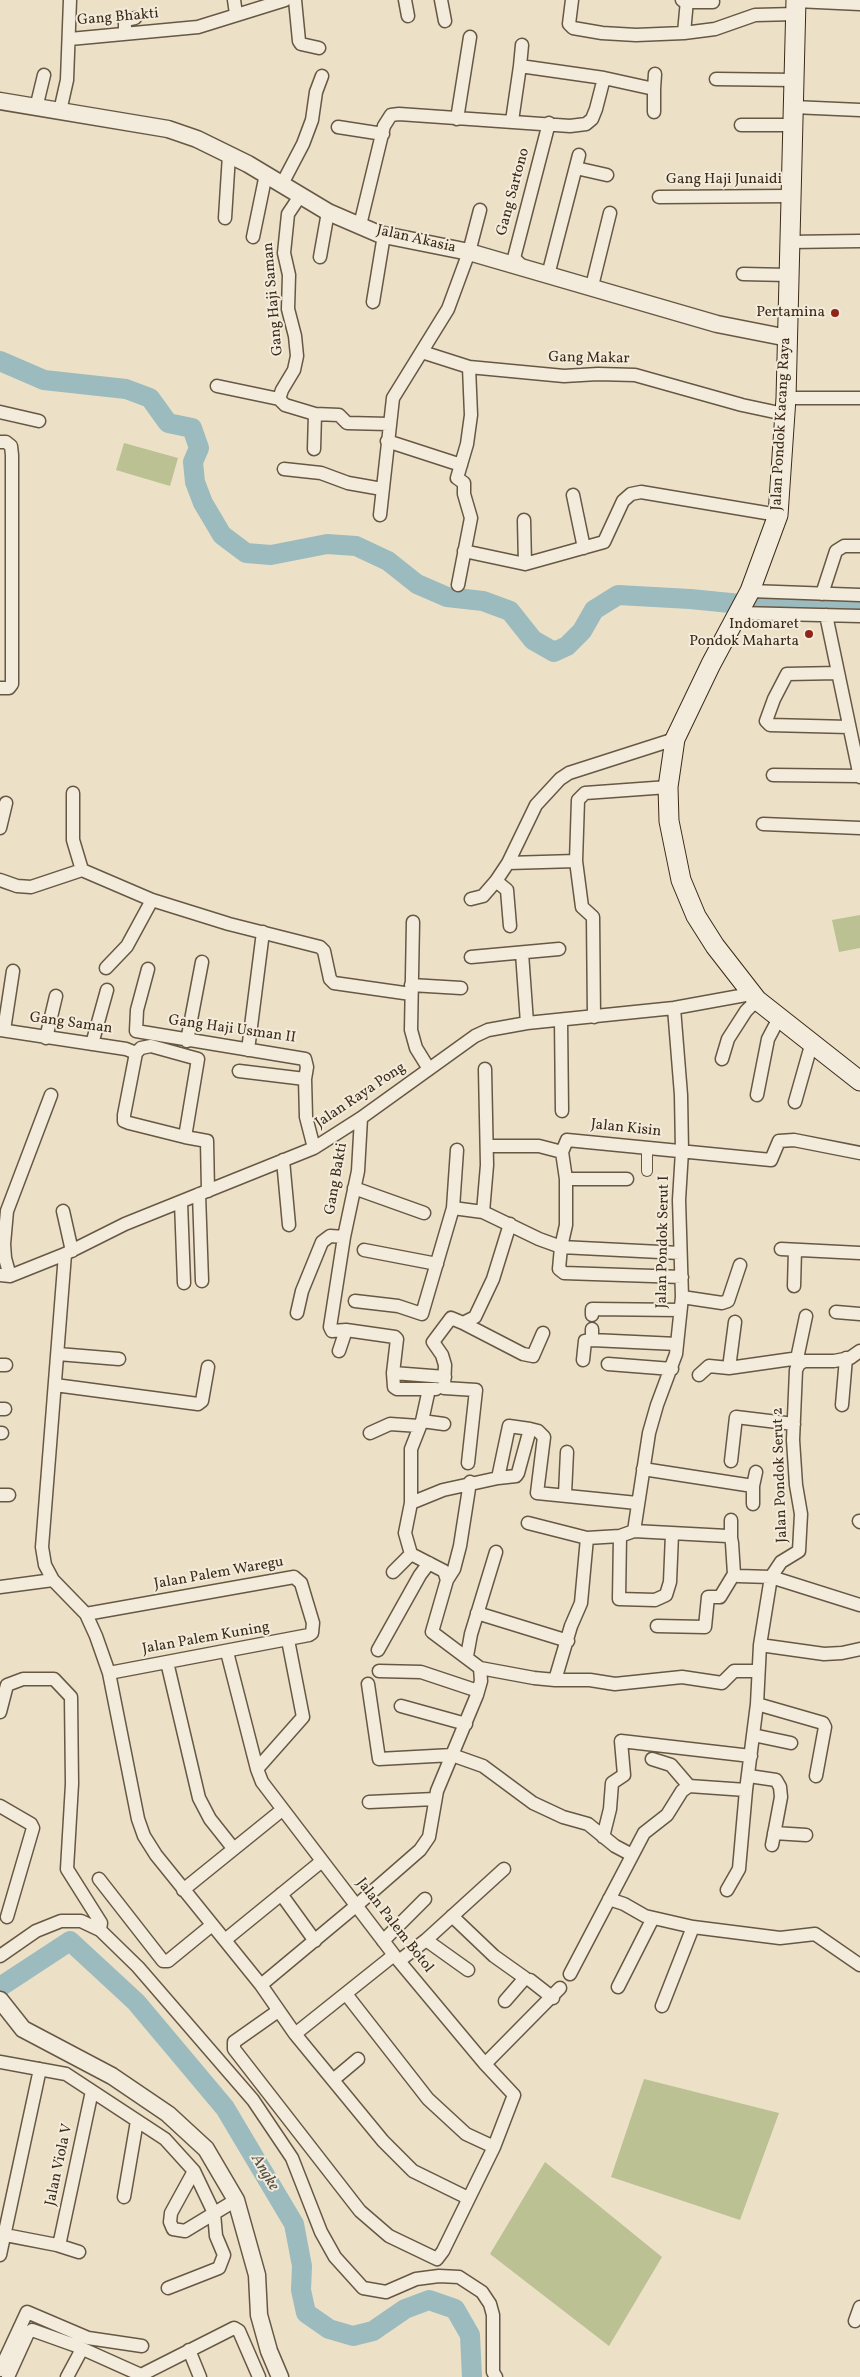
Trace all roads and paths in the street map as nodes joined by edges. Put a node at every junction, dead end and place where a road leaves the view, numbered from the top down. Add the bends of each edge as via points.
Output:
1 (70, 0) edge
2 (234, 0) edge
3 (285, 0) edge
4 (295, 0) edge
5 (405, 0) edge
6 (441, 0) edge
7 (572, 0) edge
8 (685, 1) edge
9 (713, 2) dead end
10 (860, 4) edge
11 (796, 5) edge
12 (236, 14) junction
13 (408, 16) dead end
14 (135, 18) dead end
15 (445, 21) dead end
16 (125, 34) junction
17 (684, 34) junction
18 (470, 37) dead end
19 (70, 39) junction
20 (522, 45) dead end
21 (319, 48) dead end
22 (520, 66) junction
23 (655, 74) dead end
24 (44, 75) dead end
25 (322, 76) dead end
26 (604, 78) junction
27 (716, 79) dead end
28 (794, 80) junction
29 (654, 89) junction
30 (0, 101) edge
31 (36, 108) junction
32 (860, 110) edge
33 (60, 111) junction
34 (654, 112) dead end
35 (792, 116) junction
36 (458, 119) junction
37 (512, 121) junction
38 (549, 123) junction
39 (741, 125) dead end
40 (338, 127) dead end
41 (383, 134) junction
42 (229, 155) junction
43 (266, 174) junction
44 (607, 175) dead end
45 (282, 184) junction
46 (300, 196) junction
47 (790, 196) junction
48 (658, 197) dead end
49 (480, 210) dead end
50 (328, 212) junction
51 (610, 213) dead end
52 (225, 218) dead end
53 (360, 225) junction
54 (384, 235) junction
55 (254, 237) dead end
56 (860, 241) edge
57 (789, 242) junction
58 (469, 252) junction
59 (320, 257) dead end
60 (522, 266) junction
61 (743, 274) dead end
62 (548, 275) junction
63 (788, 275) junction
64 (592, 286) junction
65 (373, 302) dead end
66 (788, 338) junction
67 (422, 352) junction
68 (469, 367) junction
69 (217, 386) dead end
70 (860, 398) edge
71 (280, 399) junction
72 (785, 406) junction
73 (0, 412) edge
74 (315, 414) junction
75 (39, 421) dead end
76 (389, 424) junction
77 (387, 441) junction
78 (0, 442) edge
79 (314, 449) dead end
80 (461, 465) junction
81 (284, 469) dead end
82 (382, 489) junction
83 (573, 495) dead end
84 (380, 515) dead end
85 (778, 515) junction
86 (524, 520) dead end
87 (860, 546) edge
88 (584, 548) junction
89 (464, 551) junction
90 (524, 564) junction
91 (458, 585) dead end
92 (822, 594) junction
93 (860, 595) edge
94 (744, 603) junction
95 (826, 615) junction
96 (860, 616) edge
97 (838, 673) junction
98 (0, 688) edge
99 (853, 729) edge
100 (675, 739) junction
101 (774, 775) dead end
102 (860, 777) edge
103 (668, 787) junction
104 (73, 793) dead end
105 (6, 802) dead end
106 (763, 824) dead end
107 (0, 828) edge
108 (860, 828) edge
109 (576, 861) junction
110 (508, 863) junction
111 (82, 870) junction
112 (0, 880) edge
113 (496, 881) junction
114 (471, 899) dead end
115 (152, 900) junction
116 (413, 922) dead end
117 (510, 926) dead end
118 (263, 932) junction
119 (559, 950) dead end
120 (522, 953) junction
121 (471, 957) dead end
122 (202, 962) dead end
123 (106, 968) dead end
124 (148, 969) dead end
125 (11, 971) edge
126 (461, 988) dead end
127 (411, 989) junction
128 (107, 990) dead end
129 (56, 996) dead end
130 (754, 997) junction
131 (674, 1008) junction
132 (594, 1016) junction
133 (779, 1018) junction
134 (562, 1020) junction
135 (527, 1023) junction
136 (2, 1030) edge
137 (46, 1038) junction
138 (187, 1041) junction
139 (812, 1042) junction
140 (92, 1044) junction
141 (248, 1050) junction
142 (136, 1053) junction
143 (722, 1059) dead end
144 (429, 1069) junction
145 (485, 1069) dead end
146 (239, 1071) dead end
147 (305, 1079) junction
148 (860, 1081) edge
149 (51, 1095) dead end
150 (758, 1095) dead end
151 (795, 1102) dead end
152 (562, 1111) dead end
153 (361, 1118) junction
154 (185, 1137) junction
155 (487, 1146) junction
156 (647, 1147) junction
157 (314, 1148) junction
158 (457, 1150) dead end
159 (682, 1151) junction
160 (562, 1152) junction
161 (860, 1153) edge
162 (283, 1160) junction
163 (647, 1171) dead end
164 (627, 1178) dead end
165 (566, 1179) junction
166 (354, 1188) junction
167 (203, 1193) junction
168 (181, 1202) junction
169 (453, 1208) junction
170 (63, 1211) dead end
171 (483, 1212) junction
172 (424, 1213) dead end
173 (510, 1224) junction
174 (289, 1225) dead end
175 (344, 1237) junction
176 (561, 1247) junction
177 (781, 1249) dead end
178 (364, 1250) dead end
179 (795, 1250) junction
180 (69, 1252) junction
181 (680, 1253) junction
182 (860, 1253) edge
183 (436, 1264) junction
184 (740, 1266) dead end
185 (5, 1275) edge
186 (682, 1277) junction
187 (202, 1282) dead end
188 (184, 1283) dead end
189 (794, 1286) dead end
190 (355, 1301) dead end
191 (681, 1304) junction
192 (836, 1312) dead end
193 (297, 1313) dead end
194 (860, 1314) edge
195 (592, 1316) dead end
196 (806, 1316) dead end
197 (462, 1322) junction
198 (735, 1322) dead end
199 (346, 1330) junction
200 (543, 1334) dead end
201 (676, 1344) junction
202 (339, 1351) dead end
203 (860, 1351) edge
204 (58, 1354) junction
205 (846, 1358) junction
206 (119, 1359) dead end
207 (583, 1360) dead end
208 (608, 1364) dead end
209 (799, 1364) junction
210 (208, 1367) dead end
211 (729, 1368) junction
212 (672, 1369) junction
213 (393, 1373) junction
214 (699, 1374) dead end
215 (444, 1382) junction
216 (55, 1385) junction
217 (429, 1389) junction
218 (842, 1405) dead end
219 (421, 1424) junction
220 (444, 1424) dead end
221 (794, 1424) junction
222 (530, 1429) junction
223 (370, 1433) dead end
224 (567, 1452) dead end
225 (731, 1461) dead end
226 (468, 1463) dead end
227 (643, 1469) junction
228 (756, 1472) dead end
229 (498, 1478) junction
230 (470, 1482) junction
231 (753, 1486) junction
232 (565, 1494) junction
233 (412, 1502) junction
234 (637, 1502) junction
235 (753, 1504) dead end
236 (731, 1520) dead end
237 (528, 1523) dead end
238 (634, 1531) junction
239 (672, 1534) junction
240 (620, 1536) junction
241 (586, 1538) junction
242 (731, 1538) junction
243 (496, 1552) dead end
244 (411, 1554) junction
245 (429, 1562) junction
246 (392, 1572) dead end
247 (734, 1574) junction
248 (771, 1577) junction
249 (53, 1580) junction
250 (447, 1580) junction
251 (0, 1587) edge
252 (860, 1605) edge
253 (477, 1613) junction
254 (86, 1614) junction
255 (657, 1626) dead end
256 (309, 1635) joint
257 (288, 1640) junction
258 (568, 1641) junction
259 (760, 1645) junction
260 (860, 1649) edge
261 (378, 1650) dead end
262 (227, 1652) junction
263 (467, 1656) junction
264 (167, 1662) junction
265 (480, 1668) junction
266 (379, 1671) dead end
267 (758, 1671) junction
268 (109, 1673) junction
269 (555, 1680) junction
270 (368, 1684) dead end
271 (478, 1691) junction
272 (757, 1704) junction
273 (401, 1706) dead end
274 (0, 1712) edge
275 (466, 1724) junction
276 (753, 1736) junction
277 (791, 1743) dead end
278 (452, 1755) junction
279 (751, 1756) junction
280 (652, 1759) dead end
281 (257, 1769) junction
282 (749, 1776) junction
283 (816, 1776) dead end
284 (689, 1786) junction
285 (746, 1790) junction
286 (435, 1799) junction
287 (369, 1802) dead end
288 (0, 1806) edge
289 (282, 1810) junction
290 (603, 1836) junction
291 (806, 1836) dead end
292 (233, 1848) junction
293 (632, 1855) junction
294 (322, 1861) junction
295 (504, 1869) dead end
296 (99, 1878) dead end
297 (183, 1890) junction
298 (727, 1890) dead end
299 (281, 1894) junction
300 (425, 1899) dead end
301 (609, 1899) junction
302 (357, 1906) junction
303 (452, 1916) junction
304 (7, 1917) dead end
305 (653, 1918) junction
306 (212, 1925) junction
307 (693, 1927) junction
308 (100, 1930) junction
309 (224, 1940) junction
310 (426, 1940) junction
311 (315, 1941) junction
312 (383, 1941) junction
313 (0, 1956) edge
314 (396, 1958) junction
315 (860, 1965) edge
316 (468, 1970) dead end
317 (570, 1974) dead end
318 (530, 1980) dead end
319 (261, 1985) junction
320 (618, 1987) dead end
321 (346, 1994) junction
322 (505, 2001) dead end
323 (4, 2006) edge
324 (662, 2006) dead end
325 (278, 2011) junction
326 (295, 2034) junction
327 (358, 2060) dead end
328 (0, 2062) edge
329 (485, 2064) junction
330 (40, 2069) junction
331 (334, 2080) junction
332 (92, 2091) junction
333 (137, 2121) junction
334 (494, 2147) junction
335 (194, 2171) junction
336 (124, 2197) dead end
337 (468, 2198) junction
338 (236, 2200) junction
339 (214, 2213) junction
340 (2, 2235) edge
341 (57, 2245) junction
342 (79, 2252) dead end
343 (0, 2256) edge
344 (168, 2288) dead end
345 (860, 2307) edge
346 (855, 2321) dead end
347 (142, 2346) dead end
348 (82, 2349) junction
349 (189, 2350) junction
350 (0, 2370) edge
351 (141, 2376) edge
352 (8, 2377) edge
353 (67, 2377) edge
354 (200, 2377) edge
355 (259, 2377) edge
356 (280, 2377) edge
357 (496, 2377) edge

1 - 19 street
2 - 12 street
3 - 12 street, Gang Bhakti
4 - 21 street via 299,41
5 - 13 street
6 - 15 street
7 - 17 street via 569,24 573,28 627,34
8 - 9 street
8 - 17 street
10 - 11 street
11 - 17 street via 715,29
11 - 28 main road, Jalan Pondok Kacang Raya
12 - 16 street, Gang Bhakti via 198,27
14 - 16 street via 125,20
16 - 19 street, Gang Bhakti
18 - 36 street
19 - 33 street via 67,80
20 - 22 street
22 - 26 street
22 - 37 street
23 - 29 street
24 - 31 street
25 - 45 street via 312,120
26 - 29 street
26 - 38 street via 596,109 586,124
27 - 28 street
28 - 35 main road, Jalan Pondok Kacang Raya
29 - 34 street
30 - 31 street, Jalan Akasia
31 - 33 street, Jalan Akasia
32 - 35 street
33 - 42 street, Jalan Akasia via 168,128
35 - 39 street
35 - 47 main road, Jalan Pondok Kacang Raya
36 - 37 street
36 - 41 street via 391,115 386,120
37 - 38 street
38 - 60 street, Gang Sartono via 514,258
40 - 41 street
41 - 53 street
42 - 43 street, Jalan Akasia
42 - 52 street
43 - 45 street, Jalan Akasia
43 - 55 street
44 - 62 street via 577,162
45 - 46 street, Jalan Akasia
46 - 50 street, Jalan Akasia
46 - 71 street, Gang Haji Saman via 288,214 284,253 288,309 296,356 294,370
47 - 48 street, Gang Haji Junaidi
47 - 57 main road, Jalan Pondok Kacang Raya
49 - 58 street, Gang Sartono
50 - 53 street, Jalan Akasia
50 - 59 street
51 - 64 street
53 - 54 street, Jalan Akasia
54 - 58 street, Jalan Akasia
54 - 65 street
56 - 57 street
57 - 63 main road, Jalan Pondok Kacang Raya
58 - 60 street, Jalan Akasia
58 - 67 street, Gang Sartono via 448,309
60 - 62 street, Jalan Akasia
61 - 63 street
62 - 64 street, Jalan Akasia
63 - 66 main road, Jalan Pondok Kacang Raya
64 - 66 street, Jalan Akasia via 717,324
66 - 72 main road, Jalan Pondok Kacang Raya
67 - 68 street, Gang Makar
67 - 76 street, Gang Sartono via 393,398
68 - 72 street, Gang Makar via 564,376 635,375 742,405
68 - 80 street via 471,415
69 - 71 street
70 - 72 street, Gang Makar
71 - 74 street via 285,405
72 - 85 main road, Jalan Pondok Kacang Raya
73 - 75 street
74 - 76 street via 339,415 347,423
74 - 79 street
76 - 77 street, Gang Sartono
77 - 80 street
77 - 82 street, Gang Sartono
78 - 98 street via 11,446 12,455 12,684 9,688
80 - 89 street via 457,478 464,483 471,518
81 - 82 street via 321,473 348,483
82 - 84 street, Gang Sartono
83 - 88 street
85 - 88 street via 641,492 631,494 623,501 604,542
85 - 94 main road, Jalan Pondok Kacang Raya
86 - 90 street
87 - 92 street via 844,546 836,551
88 - 90 street
89 - 90 street
89 - 91 street
92 - 93 street
92 - 94 street
94 - 95 street
94 - 100 main road, Jalan Pondok Kacang Raya via 710,664
95 - 96 street
95 - 97 street
97 - 99 street
97 - 99 street via 787,674 766,721 770,725
99 - 102 street
100 - 103 main road, Jalan Pondok Kacang Raya
100 - 110 street via 569,773 560,779 536,805
101 - 102 street
103 - 109 street via 580,796
103 - 130 main road, Jalan Pondok Kacang Raya via 674,857 689,901 715,946
104 - 111 street via 73,840
105 - 107 street
106 - 108 street
109 - 110 street
109 - 132 street via 580,902 593,920
110 - 113 street
111 - 112 street via 31,888
111 - 115 street
113 - 114 street via 483,896
113 - 117 street via 507,890
115 - 118 street
115 - 123 street via 127,946
116 - 127 street
118 - 127 street via 320,948 324,951 330,979 334,983
118 - 141 street
119 - 120 street
120 - 121 street
120 - 135 street
122 - 138 street
124 - 138 street, Gang Haji Usman II via 136,1031
125 - 136 street
126 - 127 street
127 - 144 street via 413,1040
128 - 140 street
129 - 137 street
130 - 131 street, Jalan Raya Pong
130 - 133 main road, Jalan Pondok Kacang Raya
130 - 143 street via 728,1039
131 - 132 street, Jalan Raya Pong
131 - 159 street, Jalan Pondok Serut I
132 - 134 street, Jalan Raya Pong
133 - 139 main road, Jalan Pondok Kacang Raya
133 - 150 street via 768,1039
134 - 135 street, Jalan Raya Pong
134 - 152 street
135 - 144 street, Jalan Raya Pong via 488,1030 475,1036
136 - 137 street, Gang Saman
137 - 140 street, Gang Saman
138 - 141 street, Gang Haji Usman II
139 - 148 main road, Jalan Pondok Kacang Raya
139 - 151 street
140 - 142 street, Gang Saman
141 - 147 street, Gang Haji Usman II via 302,1057 307,1064
142 - 154 street via 124,1121
142 - 154 street via 146,1046 198,1059
144 - 153 street, Jalan Raya Pong
145 - 155 street
146 - 147 street
147 - 157 street, Gang Haji Usman II via 306,1117
149 - 185 street via 7,1211
153 - 157 street, Jalan Raya Pong
153 - 166 street, Gang Bakti via 360,1155
154 - 167 street via 207,1141
155 - 160 street via 539,1146
155 - 171 street
156 - 159 street, Jalan Kisin
156 - 160 street, Jalan Kisin via 567,1140
156 - 163 street
157 - 162 street, Jalan Raya Pong
158 - 169 street
159 - 161 street, Jalan Kisin via 771,1160 779,1141 794,1140
159 - 181 street, Jalan Pondok Serut I
160 - 165 street
162 - 167 street, Jalan Raya Pong
162 - 174 street
164 - 165 street
165 - 176 street via 566,1225
166 - 172 street
166 - 175 street, Gang Bakti
167 - 168 street, Jalan Raya Pong
167 - 187 street
168 - 180 street, Jalan Raya Pong via 125,1224
168 - 188 street
169 - 171 street
169 - 183 street
170 - 180 street
171 - 173 street
173 - 176 street
173 - 197 street via 493,1279 475,1317
175 - 193 street, Gang Bakti via 330,1236 322,1242 308,1274
175 - 199 street via 330,1327 332,1330
176 - 181 street
176 - 186 street via 559,1266 564,1272
177 - 179 street
178 - 183 street
179 - 182 street
179 - 189 street
180 - 185 street, Jalan Raya Pong
180 - 204 street
181 - 186 street, Jalan Pondok Serut I
183 - 190 street via 422,1314 398,1306
184 - 191 street via 728,1301
186 - 191 street, Jalan Pondok Serut I
191 - 195 street via 592,1309
191 - 201 street, Jalan Pondok Serut I
192 - 194 street
196 - 209 street, Jalan Pondok Serut 2
197 - 200 street via 523,1354 533,1356
197 - 215 street via 451,1318 433,1342 442,1355
198 - 211 street
199 - 202 street
199 - 213 street via 396,1338
201 - 207 street via 592,1334 585,1341
201 - 212 street, Jalan Pondok Serut I
203 - 205 street
204 - 206 street
204 - 216 street
205 - 209 street
205 - 218 street
208 - 212 street
209 - 211 street via 792,1359
209 - 221 street, Jalan Pondok Serut 2
210 - 216 street via 202,1400 198,1404
211 - 214 street via 709,1366
212 - 227 street, Jalan Pondok Serut I via 657,1405
213 - 215 street
213 - 217 street via 397,1389
215 - 217 street
215 - 226 street via 476,1390
216 - 249 street via 42,1547 45,1565
217 - 219 street
219 - 220 street
219 - 223 street via 390,1424
219 - 233 street via 411,1449
221 - 225 street via 736,1418
221 - 248 street, Jalan Pondok Serut 2 via 796,1486 802,1514 799,1551 781,1562
222 - 229 street via 518,1473
222 - 229 street via 509,1426
222 - 232 street via 544,1437 537,1492
224 - 232 street
227 - 231 street
227 - 234 street, Jalan Pondok Serut I
228 - 231 street
229 - 230 street
230 - 233 street
230 - 250 street via 460,1546 454,1569
231 - 235 street
232 - 234 street
233 - 244 street via 405,1533
234 - 238 street, Jalan Pondok Serut I
236 - 242 street
237 - 241 street
238 - 239 street
238 - 240 street
239 - 240 street via 670,1582 666,1595 655,1600 619,1599
239 - 242 street
240 - 241 street
241 - 258 street via 581,1603
242 - 247 street
243 - 253 street
244 - 245 street
244 - 246 street
245 - 250 street via 444,1570
245 - 261 street
247 - 248 street
247 - 255 street via 720,1597 708,1598 705,1627
248 - 252 street
248 - 259 street
249 - 251 street
249 - 254 street
250 - 263 street via 432,1632
253 - 258 street
253 - 263 street
254 - 256 street, Jalan Palem Waregu via 294,1577 301,1583 313,1623
254 - 268 street
256 - 257 street, Jalan Palem Kuning
257 - 262 street, Jalan Palem Kuning
257 - 281 street via 303,1717
258 - 269 street
259 - 260 street via 824,1654
259 - 267 street
262 - 264 street, Jalan Palem Kuning
262 - 281 street, Jalan Palem Botol
263 - 265 street
264 - 268 street, Jalan Palem Kuning
264 - 292 street via 199,1798 210,1819
265 - 269 street
265 - 271 street
266 - 271 street via 422,1672
267 - 269 street via 731,1672 722,1683 682,1677 615,1684
267 - 272 street
268 - 297 street via 138,1819 156,1855
270 - 278 street via 379,1759
271 - 275 street
272 - 276 street
272 - 283 street via 823,1723
273 - 275 street
274 - 308 street via 7,1685 23,1679 54,1679 71,1697 72,1784 66,1869 101,1923
275 - 278 street
276 - 277 street
276 - 279 street
278 - 286 street
278 - 290 street via 483,1766 533,1803 588,1824
279 - 282 street
279 - 290 street via 621,1742 624,1775 612,1783
280 - 284 street via 671,1765
281 - 289 street, Jalan Palem Botol
282 - 285 street
282 - 291 street via 776,1780 780,1787 773,1839
284 - 285 street
284 - 293 street via 682,1791 667,1815 644,1833
285 - 298 street via 739,1870
286 - 287 street
286 - 302 street via 429,1838 420,1850
288 - 304 street via 33,1828
289 - 292 street
289 - 294 street, Jalan Palem Botol
290 - 293 street
292 - 297 street
293 - 301 street
294 - 299 street
294 - 302 street, Jalan Palem Botol
295 - 303 street
296 - 306 street via 163,1961 168,1961
297 - 306 street
299 - 309 street
299 - 311 street
300 - 312 street
301 - 305 street
301 - 317 street
302 - 311 street
302 - 312 street, Jalan Palem Botol
303 - 310 street
303 - 322 street via 494,1956 525,1978
305 - 307 street
305 - 320 street
306 - 309 street
307 - 315 street via 780,1938 815,1934
307 - 324 street
308 - 313 street via 81,1921 61,1921 36,1931
308 - 357 street via 138,1967 253,2100 292,2158 321,2232 335,2257 363,2288 386,2292 416,2279 440,2276 459,2277 482,2292 493,2316 493,2372
309 - 319 street
310 - 314 street
310 - 316 street
311 - 319 street
312 - 314 street, Jalan Palem Botol
314 - 321 street
314 - 329 street, Jalan Palem Botol
318 - 329 street via 556,1993
319 - 325 street
321 - 326 street
321 - 334 street via 428,2099 466,2134
323 - 338 street via 23,2029 112,2076 168,2114 206,2149
325 - 326 street
325 - 337 street via 234,2042 234,2048 360,2210 389,2236 436,2259
326 - 331 street
327 - 331 street
328 - 330 street
329 - 334 street, Jalan Palem Botol via 513,2092 514,2097
330 - 332 street via 66,2074
330 - 340 street
331 - 337 street via 383,2141 408,2166 424,2178
332 - 333 street
332 - 341 street, Jalan Viola V
333 - 335 street via 165,2139
333 - 336 street
334 - 337 street
335 - 339 street
335 - 339 street via 171,2213 170,2222 173,2228 185,2231
338 - 339 street
338 - 356 street via 257,2275 259,2315
339 - 344 street via 216,2236 224,2255 220,2268
340 - 341 street
340 - 343 street
341 - 342 street
345 - 346 street
347 - 350 street via 88,2338 27,2312
348 - 351 street
348 - 352 street via 37,2330 30,2331
348 - 353 street
349 - 351 street
349 - 354 street
349 - 355 street via 234,2328 239,2331

